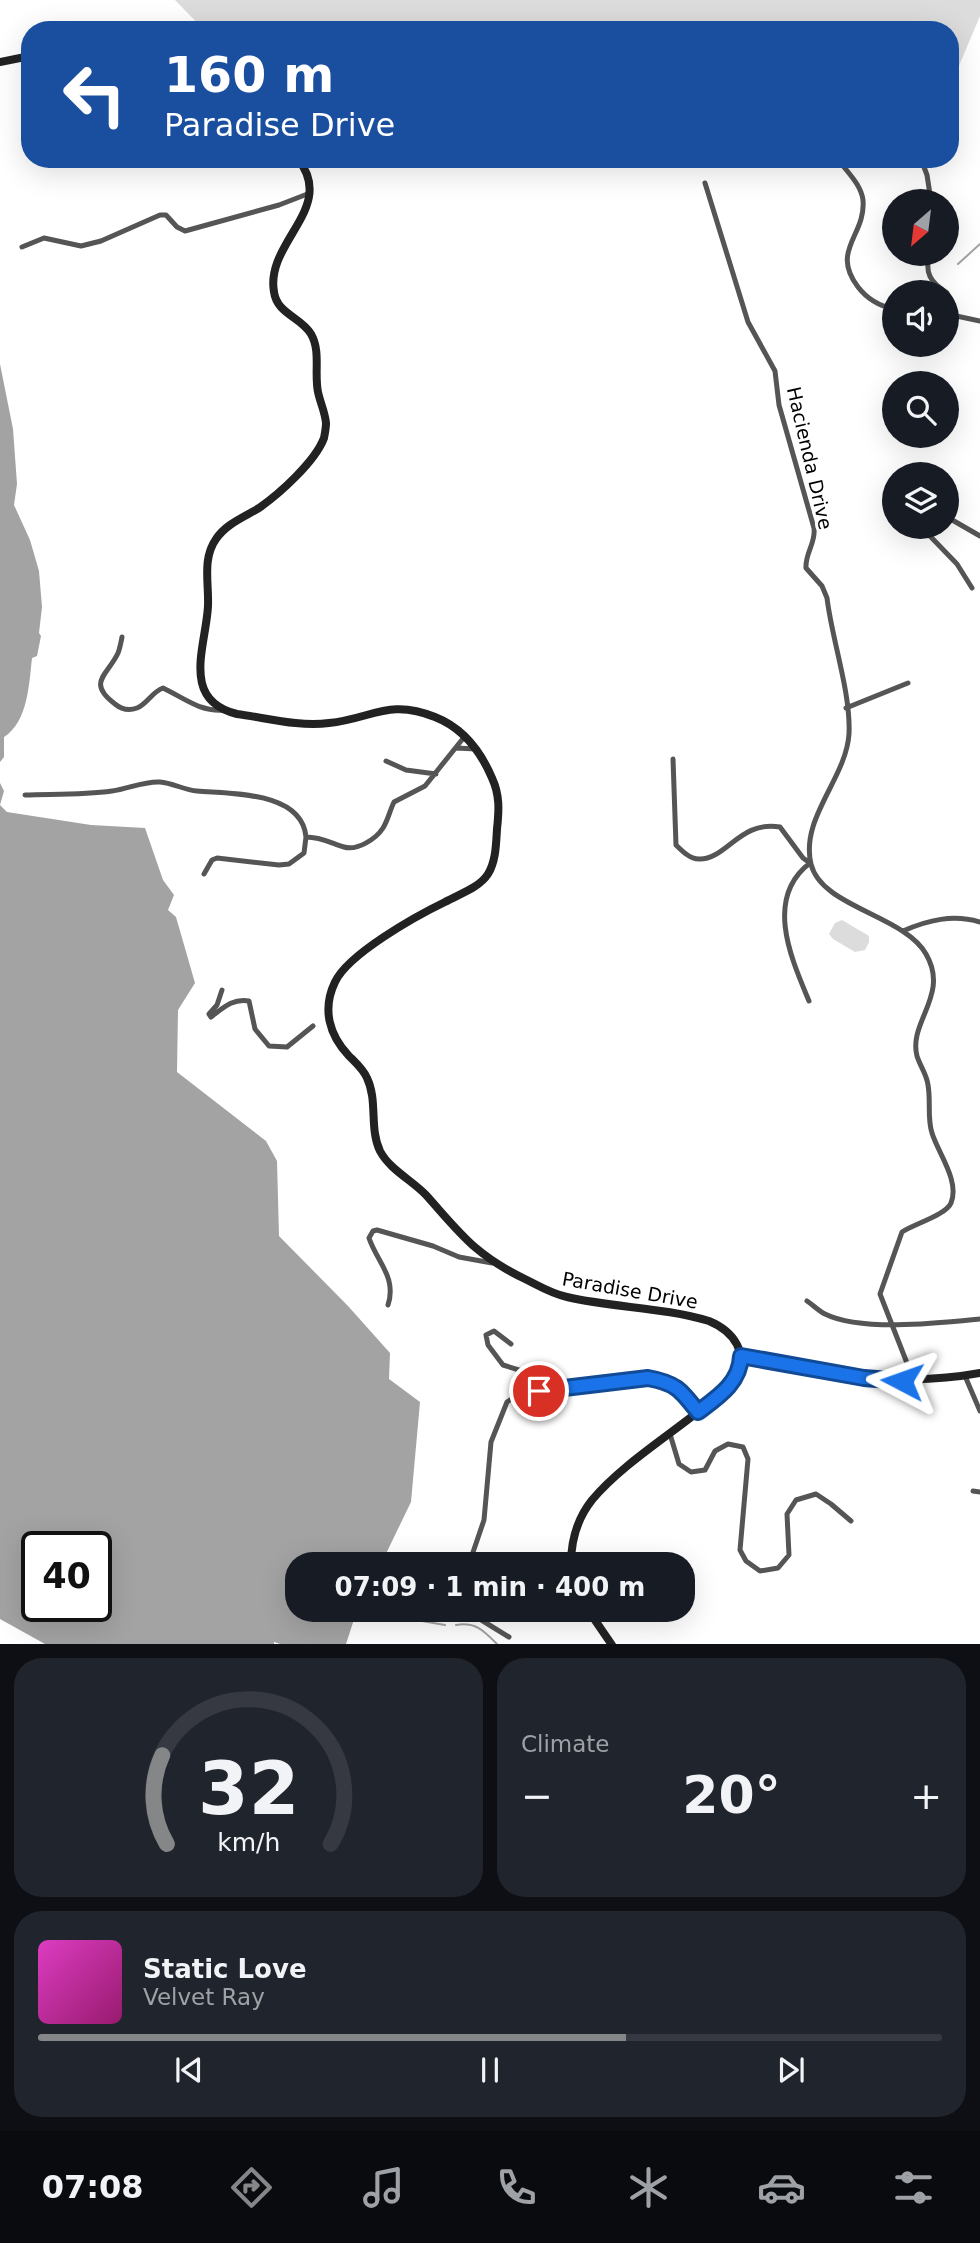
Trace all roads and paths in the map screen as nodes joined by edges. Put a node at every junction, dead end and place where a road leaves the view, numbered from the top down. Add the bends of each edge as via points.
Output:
1 (21, 58) edge
2 (0, 62) edge
3 (304, 168) edge
4 (845, 168) edge
5 (924, 168) edge
6 (705, 183) dead end
7 (929, 189) edge
8 (310, 193) junction
9 (22, 247) dead end
10 (882, 305) edge
11 (959, 315) edge
12 (980, 321) edge
13 (959, 524) edge
14 (980, 536) edge
15 (933, 539) edge
16 (972, 587) dead end
17 (122, 637) dead end
18 (908, 683) dead end
19 (846, 708) junction
20 (225, 710) junction
21 (465, 736) junction
22 (456, 748) junction
23 (476, 749) junction
24 (673, 759) dead end
25 (386, 761) dead end
26 (436, 774) junction
27 (25, 795) dead end
28 (306, 837) junction
29 (810, 863) junction
30 (204, 874) dead end
31 (980, 922) edge
32 (903, 931) junction
33 (222, 990) dead end
34 (809, 1001) dead end
35 (313, 1026) dead end
36 (492, 1263) junction
37 (807, 1301) dead end
38 (388, 1305) dead end
39 (980, 1319) edge
40 (892, 1325) junction
41 (511, 1344) dead end
42 (741, 1356) junction
43 (980, 1373) edge
44 (965, 1376) junction
45 (914, 1381) junction
46 (577, 1388) junction
47 (698, 1412) junction
48 (980, 1412) edge
49 (670, 1434) junction
50 (851, 1521) dead end
51 (473, 1552) edge
52 (573, 1552) edge
53 (484, 1622) edge
54 (596, 1622) edge
55 (509, 1637) dead end
56 (612, 1644) edge

1 - 2 street
3 - 8 street
4 - 10 street via 860,188 863,201 847,249 847,268 864,295
5 - 7 street
6 - 19 street, Hacienda Drive via 748,322 775,371 779,405 814,528 806,568 827,598
8 - 9 street via 185,231 160,215 81,246 44,238
8 - 20 street via 276,264 273,289 277,303 305,326 314,342 326,428 317,450 286,485 225,529 211,549 200,669 207,694
11 - 12 street
13 - 14 street
15 - 16 street
17 - 20 street via 117,656 100,681 114,704 136,708 163,688 198,707
18 - 19 street
19 - 29 street, Hacienda Drive via 849,734 843,765 815,820
20 - 21 street, Paradise Drive via 318,724 407,709 438,718
21 - 22 street
21 - 23 street, Paradise Drive
22 - 23 street
22 - 26 street
23 - 36 street, Paradise Drive via 499,797 495,853 487,875 472,888 401,925 347,965 333,985 328,1012 334,1037 368,1080 376,1136 384,1157
24 - 29 street via 676,845 686,855 699,859 712,855 750,830 767,825 780,827
25 - 26 street via 406,771
26 - 28 street via 425,786 394,802 383,829 355,848
27 - 28 street via 111,791 159,782 193,790 249,793 299,817
28 - 30 street via 304,853 289,864 217,858
29 - 32 street via 832,892
29 - 34 street via 794,881 783,922
31 - 32 street via 947,919
32 - 40 street via 918,943 933,972 933,993 916,1046 928,1083 932,1133 953,1192 946,1211 914,1224 899,1238 880,1294
33 - 35 street via 209,1017 239,999 249,1001 256,1029 269,1046 287,1047
36 - 38 street via 373,1231 369,1238 392,1292
36 - 42 street, Paradise Drive via 556,1294 709,1321 732,1336
37 - 40 street via 827,1315
39 - 40 street
40 - 45 street
41 - 46 street via 494,1331 486,1335 503,1365
42 - 45 street via 864,1378
42 - 47 street via 733,1382
43 - 44 street
44 - 45 street
44 - 48 street
46 - 47 street via 648,1378 664,1381 678,1387
46 - 51 street via 520,1393 507,1402 491,1442 484,1520
47 - 49 street
49 - 50 street via 679,1464 691,1472 705,1470 715,1451 728,1444 743,1447 748,1459 740,1550 746,1562 760,1571 778,1568 789,1555 787,1514 796,1500 816,1494
49 - 52 street via 589,1505 576,1529
53 - 55 street
54 - 56 street

